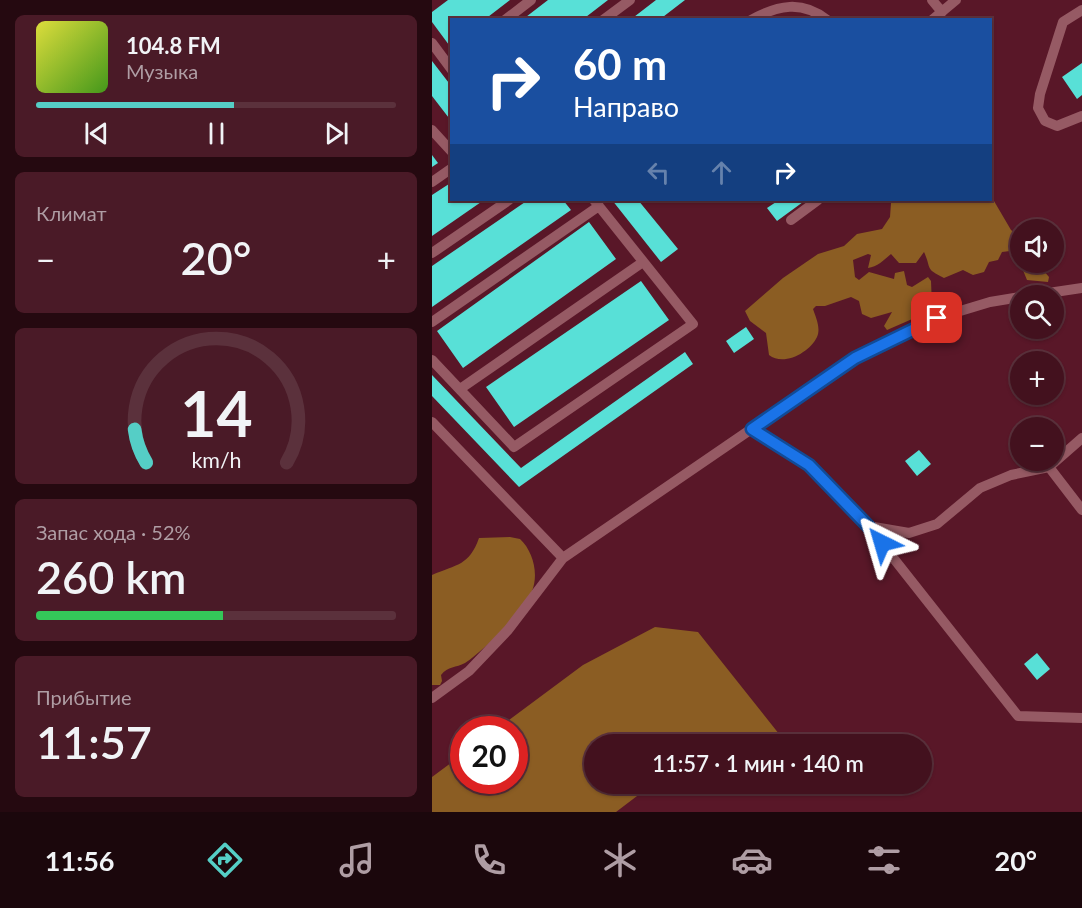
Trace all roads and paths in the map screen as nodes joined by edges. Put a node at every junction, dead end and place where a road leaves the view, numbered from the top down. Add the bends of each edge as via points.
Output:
1 (531, 0) edge
2 (630, 0) edge
3 (932, 0) edge
4 (956, 0) edge
5 (1082, 10) edge
6 (942, 12) junction
7 (508, 18) edge
8 (606, 18) edge
9 (755, 18) edge
10 (824, 18) edge
11 (934, 18) edge
12 (432, 43) edge
13 (450, 64) edge
14 (1082, 116) edge
15 (432, 130) edge
16 (450, 150) edge
17 (450, 169) edge
18 (432, 182) edge
19 (508, 201) edge
20 (817, 201) edge
21 (596, 203) edge
22 (791, 220) dead end
23 (432, 253) edge
24 (643, 262) junction
25 (1082, 288) edge
26 (1064, 291) edge
27 (1010, 299) edge
28 (432, 322) edge
29 (432, 360) edge
30 (460, 389) junction
31 (432, 422) edge
32 (752, 429) junction
33 (1082, 438) edge
34 (1064, 454) edge
35 (1030, 471) edge
36 (1052, 471) edge
37 (1082, 510) edge
38 (868, 526) junction
39 (563, 558) junction
40 (432, 698) edge
41 (1082, 718) edge

1 - 7 lane
2 - 8 lane
3 - 6 lane
4 - 6 lane
5 - 14 lane via 1063,22 1038,108 1045,121 1056,126
6 - 11 lane
9 - 10 lane via 790,4 816,10
12 - 13 lane
15 - 16 lane
17 - 18 lane
19 - 23 lane
20 - 22 lane
21 - 24 lane
21 - 28 lane
24 - 30 lane
24 - 30 lane via 693,324 514,447
25 - 26 lane
27 - 32 lane via 937,318 855,358
29 - 30 lane
31 - 39 lane
32 - 38 lane via 809,465
32 - 39 lane
33 - 34 lane
35 - 38 lane via 980,488 937,524 909,533
36 - 37 lane
38 - 41 lane via 1018,716
39 - 40 lane via 508,630 469,671

